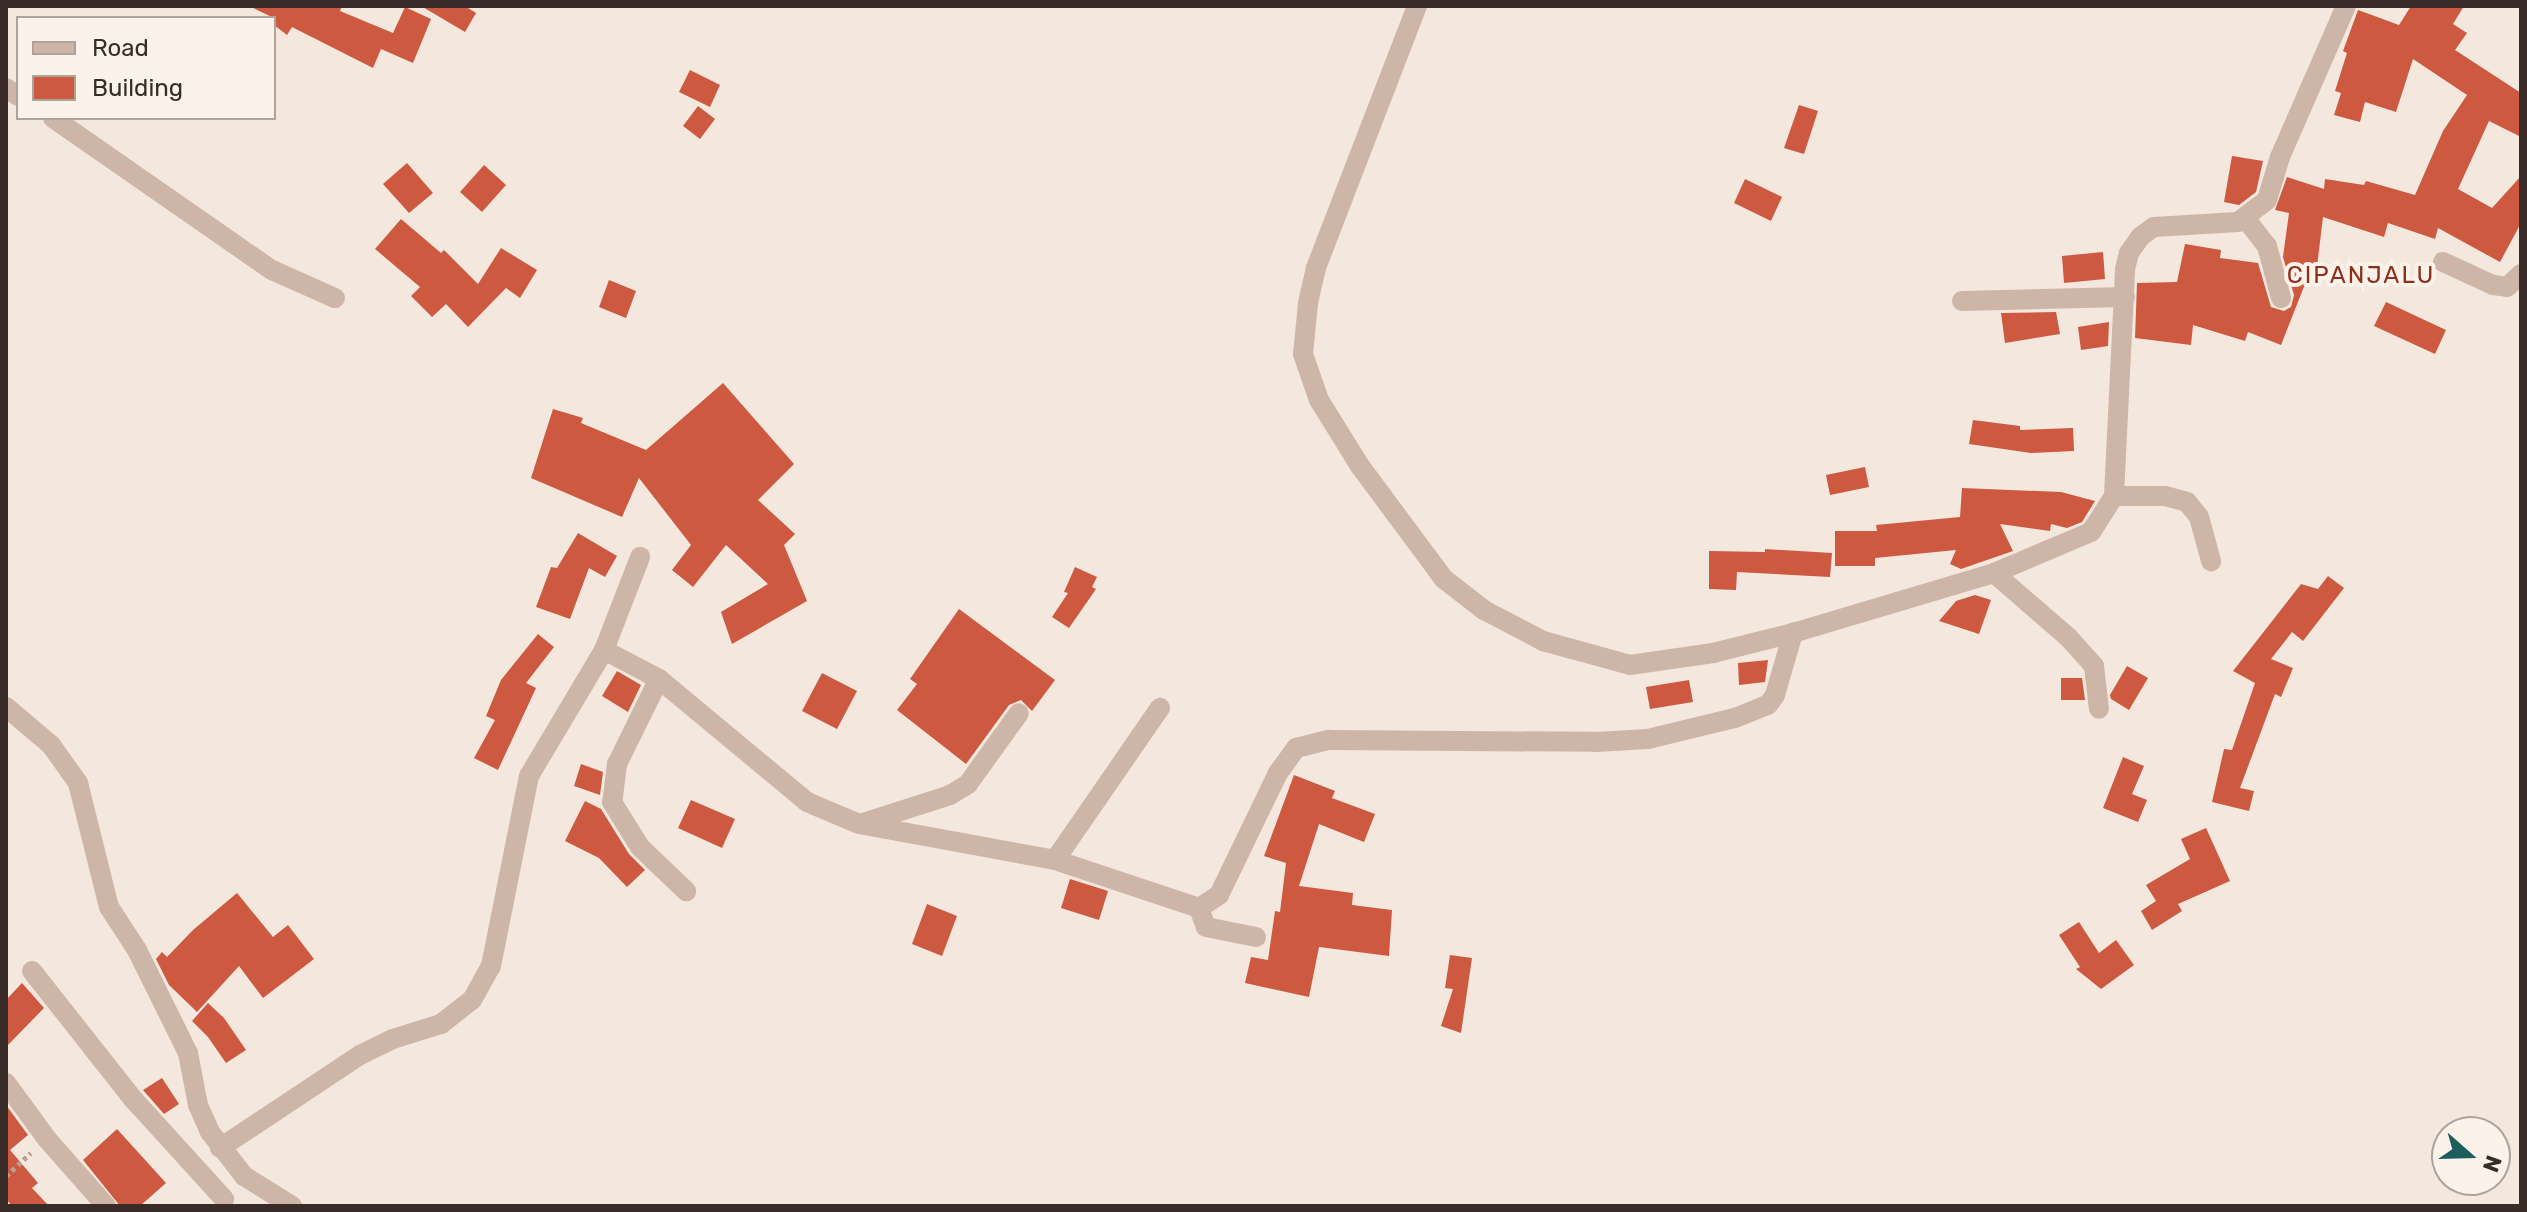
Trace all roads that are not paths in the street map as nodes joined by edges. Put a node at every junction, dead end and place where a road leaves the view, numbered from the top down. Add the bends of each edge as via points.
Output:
1 (1417, 6) edge
2 (2346, 6) edge
3 (56, 120) edge
4 (2245, 218) junction
5 (2443, 262) dead end
6 (2521, 274) edge
7 (2125, 297) junction
8 (335, 298) dead end
9 (2281, 298) dead end
10 (1962, 301) dead end
11 (2114, 496) junction
12 (640, 557) dead end
13 (2211, 561) dead end
14 (1994, 573) junction
15 (1793, 633) junction
16 (604, 650) junction
17 (659, 679) junction
18 (6, 707) edge
19 (1160, 708) dead end
20 (2099, 709) dead end
21 (1019, 713) dead end
22 (859, 824) junction
23 (1055, 860) junction
24 (686, 891) dead end
25 (1199, 908) junction
26 (1256, 937) dead end
27 (32, 971) dead end
28 (6, 1083) edge
29 (220, 1148) junction
30 (244, 1176) junction
31 (222, 1203) edge
32 (106, 1206) edge
33 (292, 1206) edge

1 - 15 street via 1313,280 1303,354 1319,400 1360,466 1444,579 1484,610 1543,641 1630,665 1713,653
2 - 4 street via 2280,157 2267,200
3 - 8 street via 272,270
4 - 7 street via 2154,227 2129,253
4 - 9 street via 2267,246
5 - 6 street via 2493,285 2507,287
7 - 10 street
7 - 11 street
11 - 13 street via 2165,496 2187,502 2199,517
11 - 14 street via 2091,532
12 - 16 street
14 - 15 street
14 - 20 street via 2094,666
15 - 25 street via 1780,683 1768,705 1648,739 1329,740 1296,748 1278,773 1219,895
16 - 17 street
16 - 29 street via 529,776 491,966 472,1000 441,1024 360,1055
17 - 22 street via 807,802
17 - 24 street via 617,764 612,802 640,847
18 - 29 street via 51,745 78,783 109,907 137,950 188,1053 198,1105
19 - 23 street
21 - 22 street via 968,784 950,795
22 - 23 street
23 - 25 street
25 - 26 street via 1206,927
27 - 31 street
28 - 32 street
29 - 30 street
30 - 31 street
30 - 33 street

